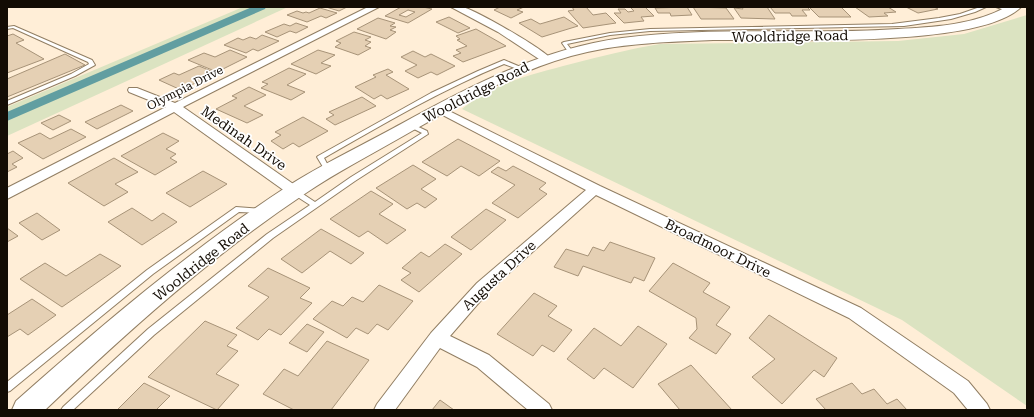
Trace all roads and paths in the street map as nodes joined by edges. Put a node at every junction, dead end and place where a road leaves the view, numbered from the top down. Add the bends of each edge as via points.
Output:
1 (375, 7) edge
2 (455, 7) edge
3 (984, 7) edge
4 (1008, 8) edge
5 (7, 28) edge
6 (813, 31) junction
7 (546, 59) junction
8 (520, 68) junction
9 (133, 90) dead end
10 (7, 103) edge
11 (175, 107) junction
12 (439, 109) junction
13 (410, 125) junction
14 (328, 171) junction
15 (595, 189) junction
16 (294, 192) junction
17 (7, 194) edge
18 (315, 205) junction
19 (265, 212) junction
20 (437, 338) junction
21 (7, 388) edge
22 (26, 410) edge
23 (66, 410) edge
24 (384, 410) edge
25 (542, 410) edge
26 (980, 410) edge

1 - 11 street, Olympia Drive
2 - 7 street via 503,31
3 - 6 lane via 948,18 917,23
4 - 6 street, Wooldridge Road via 989,19 933,30 897,33
5 - 10 lane via 14,27 92,65
6 - 7 street, Wooldridge Road via 619,43
7 - 8 street, Wooldridge Road
8 - 12 street, Wooldridge Road via 476,88
8 - 14 lane via 504,62 470,75 427,97 320,157
9 - 11 street, Medinah Drive
11 - 16 street, Medinah Drive
11 - 17 street, Olympia Drive
12 - 13 street, Wooldridge Road
12 - 15 street, Broadmoor Drive
13 - 14 street, Wooldridge Road
13 - 18 lane via 425,134
14 - 16 street, Wooldridge Road
15 - 20 street, Augusta Drive via 483,287
15 - 26 street, Broadmoor Drive via 855,314 961,387
16 - 18 lane
16 - 19 street, Wooldridge Road
18 - 23 lane via 270,236 152,332
19 - 21 lane via 238,209 150,272
19 - 22 street, Wooldridge Road via 215,248 101,341
20 - 24 street, Augusta Drive
20 - 25 street via 483,361

